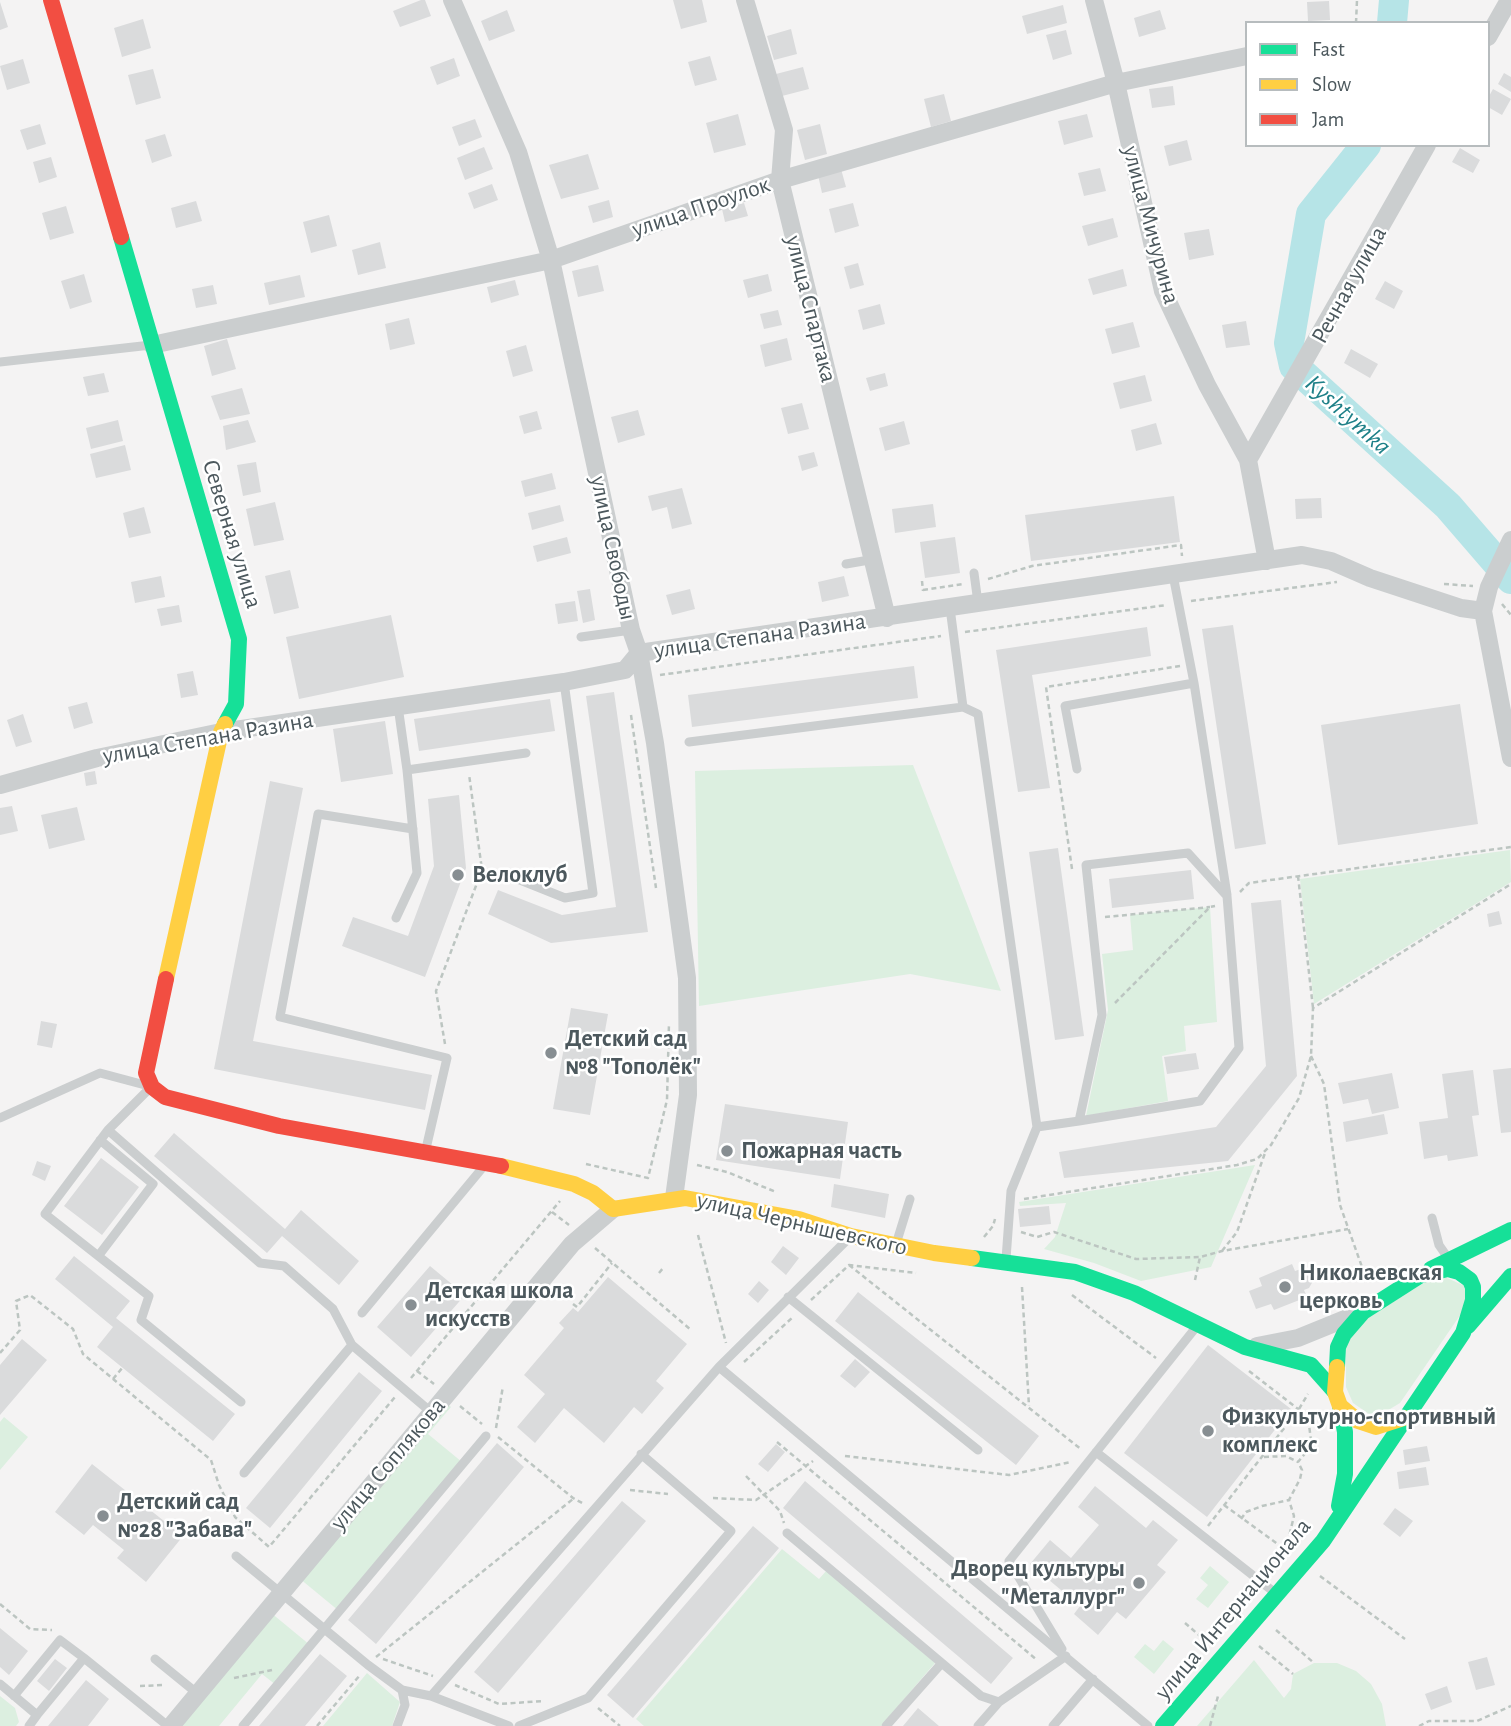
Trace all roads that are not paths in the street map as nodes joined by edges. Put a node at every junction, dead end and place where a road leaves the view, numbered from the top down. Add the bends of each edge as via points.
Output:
1 (51, 0) edge
2 (452, 0) edge
3 (745, 0) edge
4 (1094, 0) edge
5 (1509, 0) edge
6 (1490, 33) edge
7 (1245, 56) edge
8 (1116, 83) junction
9 (1426, 147) edge
10 (780, 180) junction
11 (551, 260) junction
12 (152, 345) junction
13 (0, 362) edge
14 (1248, 460) junction
15 (1508, 545) edge
16 (877, 559) junction
17 (1266, 561) junction
18 (846, 564) dead end
19 (1179, 574) junction
20 (975, 578) road end
21 (978, 604) junction
22 (950, 608) junction
23 (1483, 611) junction
24 (887, 618) junction
25 (631, 630) junction
26 (581, 637) dead end
27 (639, 653) junction
28 (564, 682) junction
29 (1194, 683) junction
30 (398, 706) junction
31 (962, 707) junction
32 (220, 732) junction
33 (689, 742) dead end
34 (526, 753) dead end
35 (1511, 758) edge
36 (1077, 769) dead end
37 (407, 770) junction
38 (0, 785) edge
39 (412, 829) junction
40 (505, 874) dead end
41 (1228, 901) junction
42 (397, 919) dead end
43 (152, 1087) junction
44 (0, 1118) edge
45 (1079, 1121) junction
46 (1037, 1127) junction
47 (108, 1130) junction
48 (100, 1140) junction
49 (425, 1154) junction
50 (486, 1163) junction
51 (674, 1198) junction
52 (910, 1199) dead end
53 (613, 1209) junction
54 (1432, 1218) dead end
55 (1511, 1230) edge
56 (851, 1236) junction
57 (895, 1246) junction
58 (99, 1255) junction
59 (1449, 1259) junction
60 (1005, 1265) junction
61 (1421, 1275) junction
62 (1511, 1276) edge
63 (788, 1297) junction
64 (1363, 1311) junction
65 (362, 1313) dead end
66 (1198, 1325) junction
67 (1463, 1333) junction
68 (352, 1345) junction
69 (1245, 1347) junction
70 (719, 1367) junction
71 (1338, 1399) junction
72 (241, 1402) dead end
73 (431, 1412) junction
74 (1404, 1418) junction
75 (491, 1436) road end
76 (978, 1450) dead end
77 (641, 1454) junction
78 (1094, 1455) junction
79 (244, 1473) dead end
80 (1336, 1522) junction
81 (787, 1533) road end
82 (236, 1556) dead end
83 (280, 1593) junction
84 (1278, 1595) junction
85 (324, 1629) junction
86 (1066, 1656) junction
87 (84, 1658) junction
88 (155, 1659) dead end
89 (941, 1664) junction
90 (1093, 1679) junction
91 (0, 1684) edge
92 (402, 1690) junction
93 (198, 1694) junction
94 (15, 1696) junction
95 (431, 1696) junction
96 (999, 1702) junction
97 (37, 1716) junction
98 (29, 1726) edge
99 (169, 1726) edge
100 (243, 1726) edge
101 (397, 1726) edge
102 (509, 1726) edge
103 (519, 1726) edge
104 (886, 1726) edge
105 (978, 1726) edge
106 (1053, 1726) edge
107 (1148, 1726) edge
108 (1163, 1726) edge

1 - 12 street, Северная улица
2 - 11 street, улица Свободы via 518,152
3 - 10 street, улица Спартака via 784,130
4 - 8 street, улица Мичурина
5 - 6 street
7 - 8 street, улица Проулок
8 - 10 street, улица Проулок
8 - 14 street, улица Мичурина via 1163,291
9 - 14 street, Речная улица
10 - 11 street, улица Проулок
10 - 16 street, улица Спартака
11 - 12 street, улица Проулок
11 - 25 street, улица Свободы
12 - 13 lane
12 - 32 street, Северная улица via 239,639 236,704
14 - 17 street, улица Мичурина
15 - 23 street
16 - 18 lane
16 - 24 street, улица Спартака
17 - 19 street, улица Степана Разина
17 - 23 street, улица Степана Разина via 1302,555 1331,561 1461,608
19 - 21 street, улица Степана Разина
19 - 29 lane via 1178,603
20 - 21 lane
21 - 22 street, улица Степана Разина
22 - 24 street, улица Степана Разина
22 - 31 lane
23 - 35 street
24 - 27 street, улица Степана Разина
25 - 26 lane
25 - 27 street, улица Свободы
27 - 28 street, улица Степана Разина via 625,670
27 - 51 street, улица Свободы via 687,978 688,1095
28 - 30 street, улица Степана Разина
28 - 40 lane via 593,893 565,898
29 - 36 lane via 1065,706
29 - 41 lane
30 - 32 street, улица Степана Разина
30 - 37 lane
31 - 33 lane
31 - 46 lane via 978,714
32 - 38 street, улица Степана Разина
32 - 43 street, Северная улица via 146,1073
34 - 37 lane
37 - 39 lane
39 - 42 lane via 416,873
39 - 49 lane via 318,814 280,1017 447,1058
41 - 45 lane via 1239,1048 1200,1101
41 - 45 lane via 1188,853 1086,865 1102,1015
43 - 44 lane via 100,1073
43 - 47 lane
43 - 49 street via 165,1097 279,1126
45 - 46 lane
46 - 60 lane via 1011,1191
47 - 48 lane
47 - 68 lane via 260,1263 284,1266 333,1309
48 - 58 lane via 153,1184
48 - 58 lane via 45,1214
49 - 50 street
50 - 53 street via 575,1184
50 - 65 lane
51 - 53 street, улица Чернышевского
51 - 56 street, улица Чернышевского via 800,1219
52 - 57 lane
53 - 73 street, улица Соплякова via 572,1244
54 - 59 lane via 1439,1245
55 - 59 street
56 - 57 street, улица Чернышевского
56 - 63 lane
57 - 60 street, улица Чернышевского
58 - 72 lane via 149,1296 141,1320
59 - 61 street
60 - 66 street, улица Чернышевского via 1075,1272 1134,1293
61 - 64 street
61 - 67 street via 1447,1269 1470,1280 1473,1300
62 - 67 street
63 - 70 lane
63 - 76 lane
64 - 69 street via 1298,1338
64 - 71 street, улица Интернационала via 1338,1347
66 - 69 street, улица Чернышевского
66 - 78 lane
67 - 74 street, улица Интернационала
68 - 73 lane
68 - 79 lane
69 - 71 street, улица Чернышевского via 1311,1365
70 - 77 lane
70 - 86 lane
71 - 74 street, улица Чернышевского via 1359,1421 1376,1427
71 - 80 street, улица Интернационала via 1345,1432 1345,1474
73 - 83 street, улица Соплякова
74 - 80 street, улица Интернационала
75 - 85 lane
77 - 95 lane
77 - 103 lane via 731,1531 588,1699
78 - 84 lane
78 - 86 lane via 1009,1561
80 - 84 street, улица Интернационала
81 - 89 lane
82 - 83 lane
83 - 85 lane
83 - 93 street, улица Соплякова
84 - 108 street, улица Интернационала
85 - 92 lane
85 - 100 lane
86 - 90 lane
86 - 96 lane
87 - 94 lane via 60,1640
87 - 97 lane
87 - 99 lane
88 - 93 lane
89 - 96 lane via 981,1696
89 - 104 lane
90 - 106 lane
90 - 107 lane
91 - 94 lane
92 - 95 lane
92 - 101 lane via 405,1705
93 - 99 street, улица Соплякова
94 - 97 lane
95 - 102 lane
96 - 105 lane
97 - 98 lane

